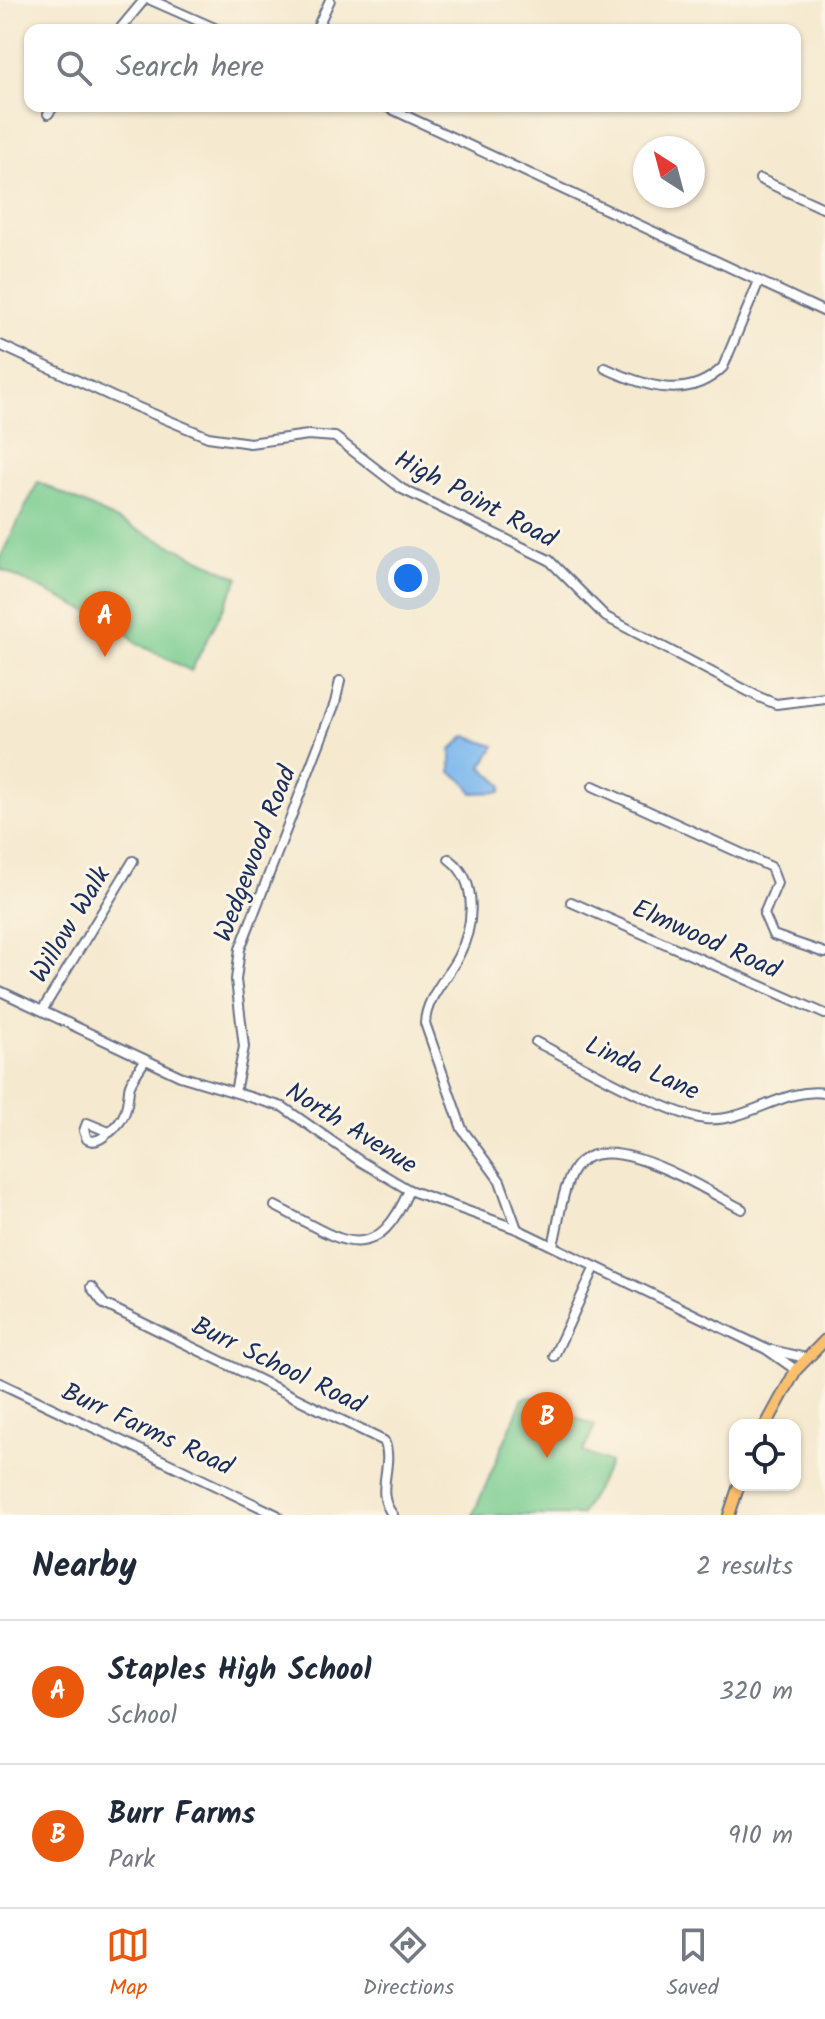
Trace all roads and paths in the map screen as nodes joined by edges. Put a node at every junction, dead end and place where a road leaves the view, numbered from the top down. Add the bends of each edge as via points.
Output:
1 (144, 0) edge
2 (151, 0) edge
3 (330, 0) edge
4 (124, 24) edge
5 (205, 24) edge
6 (319, 24) edge
7 (398, 112) edge
8 (760, 179) dead end
9 (825, 209) edge
10 (759, 281) junction
11 (825, 312) edge
12 (0, 345) edge
13 (605, 368) dead end
14 (340, 681) dead end
15 (825, 698) edge
16 (593, 786) dead end
17 (449, 859) dead end
18 (133, 861) dead end
19 (571, 902) dead end
20 (825, 953) edge
21 (0, 991) edge
22 (43, 1009) junction
23 (825, 1014) edge
24 (536, 1042) dead end
25 (145, 1060) junction
26 (235, 1092) junction
27 (825, 1093) edge
28 (109, 1132) dead end
29 (409, 1190) junction
30 (275, 1206) dead end
31 (742, 1209) dead end
32 (517, 1229) junction
33 (553, 1245) junction
34 (595, 1267) junction
35 (91, 1287) dead end
36 (825, 1340) edge
37 (766, 1349) junction
38 (554, 1356) dead end
39 (806, 1358) junction
40 (796, 1370) junction
41 (0, 1383) edge
42 (769, 1419) edge
43 (737, 1491) edge
44 (277, 1515) edge
45 (393, 1515) edge
46 (729, 1515) edge

1 - 4 street
2 - 5 street
3 - 6 street
7 - 10 street
8 - 9 street
10 - 11 street
10 - 13 street via 723,367 712,377 673,390
12 - 15 street, High Point Road via 208,437 250,443 335,437 402,489 549,560 597,610 619,624 776,704
14 - 26 street, Wedgewood Road via 240,949 236,980 244,1047
16 - 20 street via 771,867 777,883 764,914 773,935
17 - 32 street via 468,888 470,917 460,953 427,1007 425,1023 462,1129 500,1181
18 - 22 street, Willow Walk
19 - 23 street, Elmwood Road
21 - 22 street, North Avenue
22 - 25 street, North Avenue
24 - 27 street, Linda Lane via 664,1105 705,1119 735,1116 810,1091
25 - 26 street, North Avenue
25 - 28 street via 129,1088 129,1108
26 - 29 street, North Avenue via 283,1107
29 - 30 street via 391,1226 364,1242 346,1241
29 - 32 street, North Avenue
31 - 33 street via 630,1154 604,1153 572,1173
32 - 33 street, North Avenue
33 - 34 street, North Avenue
34 - 37 street, North Avenue
34 - 38 street
35 - 45 street, Burr School Road via 104,1304 384,1441 383,1492
36 - 39 main road
37 - 39 street, North Avenue
37 - 40 street, North Avenue
39 - 40 main road
40 - 42 main road
41 - 44 street, Burr Farms Road
43 - 46 main road

